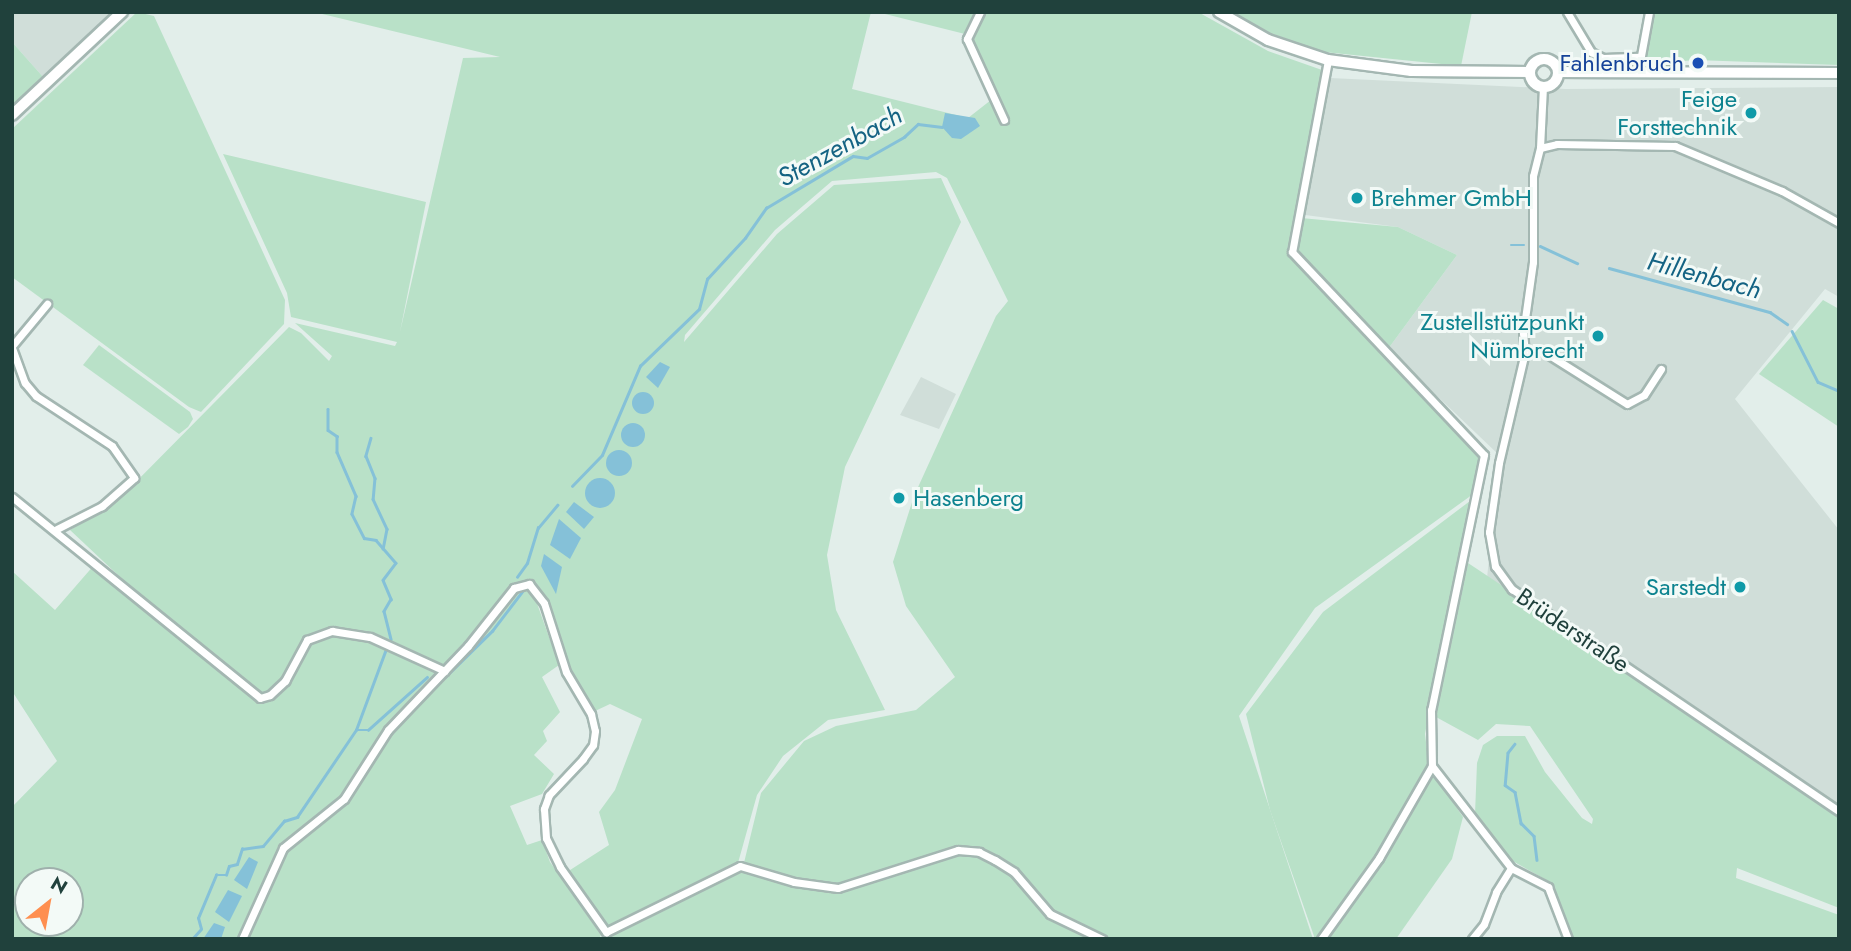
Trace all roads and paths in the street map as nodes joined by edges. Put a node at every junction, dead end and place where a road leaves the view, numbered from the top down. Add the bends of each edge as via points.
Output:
1 (122, 12) edge
2 (980, 12) edge
3 (1219, 12) edge
4 (1567, 12) edge
5 (1649, 12) edge
6 (1640, 57) junction
7 (1328, 60) junction
8 (1530, 72) junction
9 (1558, 72) junction
10 (1638, 72) junction
11 (1839, 73) edge
12 (1543, 87) junction
13 (12, 115) edge
14 (1004, 120) dead end
15 (1540, 148) junction
16 (1839, 223) edge
17 (47, 304) dead end
18 (12, 347) edge
19 (1525, 352) junction
20 (1661, 369) dead end
21 (12, 497) edge
22 (57, 529) junction
23 (445, 671) junction
24 (1432, 766) junction
25 (1839, 811) edge
26 (1510, 869) junction
27 (242, 939) edge
28 (1102, 939) edge
29 (1321, 939) edge
30 (1472, 939) edge
31 (1568, 939) edge

1 - 13 main road
2 - 14 street via 967,39
3 - 7 main road via 1268,40
4 - 6 street via 1591,52 1603,58
5 - 6 street
6 - 10 street
7 - 8 main road via 1411,71
7 - 24 street via 1292,252 1484,455 1428,732
8 - 9 main road via 1535,62 1544,58 1553,61
8 - 12 main road
9 - 10 main road
9 - 12 main road via 1555,82
10 - 11 main road
12 - 15 street, Brüderstraße
15 - 16 street via 1557,144 1675,146 1782,191
15 - 19 street, Brüderstraße via 1533,176 1533,262 1523,333
17 - 18 street
18 - 22 street via 25,383 36,396 113,446 134,478 102,506
19 - 20 street via 1543,351 1627,404 1644,395
19 - 25 street, Brüderstraße via 1499,463 1489,532 1494,566 1512,589
21 - 22 street
22 - 23 street via 260,698 285,681 307,640 332,631 370,637
23 - 27 street via 374,747 344,799 283,848
23 - 28 street via 514,588 529,584 544,603 566,672 592,713 595,731 593,745 558,782 544,809 546,838 560,867 606,932 740,866 794,882 838,888 958,850 979,852 1014,872 1050,914
24 - 26 street
24 - 29 street via 1379,858
26 - 30 street
26 - 31 street via 1548,887

